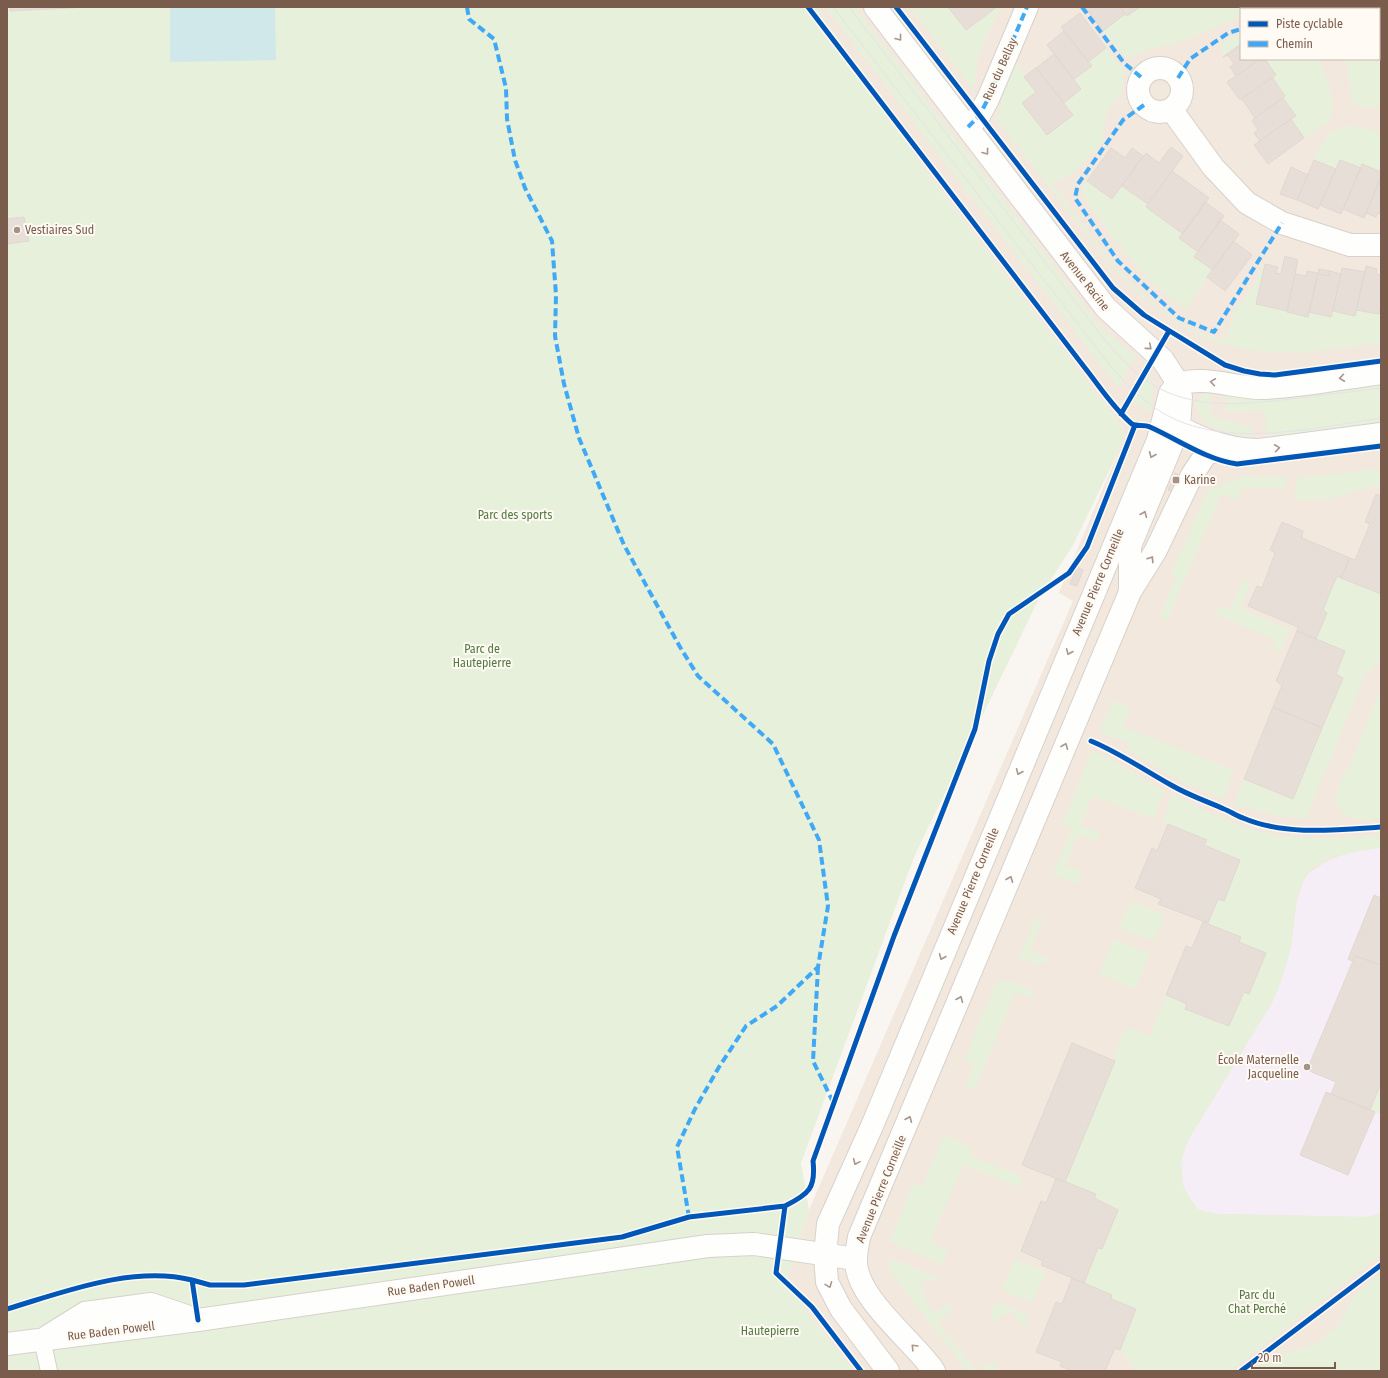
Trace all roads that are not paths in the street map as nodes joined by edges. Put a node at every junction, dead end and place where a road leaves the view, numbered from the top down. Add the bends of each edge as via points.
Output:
1 (875, 7) edge
2 (1027, 7) edge
3 (1171, 109) dead end
4 (968, 127) junction
5 (1381, 245) edge
6 (1381, 373) edge
7 (1177, 384) junction
8 (1172, 423) junction
9 (1381, 434) edge
10 (1238, 450) junction
11 (1130, 592) junction
12 (825, 1255) junction
13 (856, 1259) junction
14 (42, 1339) junction
15 (7, 1344) edge
16 (49, 1371) edge
17 (888, 1371) edge
18 (934, 1371) edge

1 -> 4 street, Avenue Racine
2 - 4 street, Rue du Bellay via 988,99 979,116
3 - 5 street via 1213,167 1247,203 1282,223 1350,245
4 -> 7 street, Avenue Racine via 1106,308 1156,353 1169,368
6 -> 7 street via 1265,388 1245,388 1197,380
7 - 8 street, Avenue Pierre Corneille via 1170,393
8 - 10 street via 1213,443
11 -> 8 street via 1130,546
8 -> 12 street, Avenue Pierre Corneille via 1155,447 872,1126 828,1224
10 -> 9 street via 1259,450
11 -> 10 street, Avenue Pierre Corneille via 1155,552 1192,475 1206,454 1222,449
13 -> 11 street, Avenue Pierre Corneille via 859,1237
12 - 13 street, Rue Baden Powell
12 - 14 street, Rue Baden Powell via 754,1244 708,1246 198,1320 151,1304 85,1313
12 -> 17 street, Avenue Pierre Corneille via 827,1282 840,1309
18 -> 13 street, Avenue Pierre Corneille via 892,1324 866,1289 858,1276
14 - 15 street
14 - 16 lane

